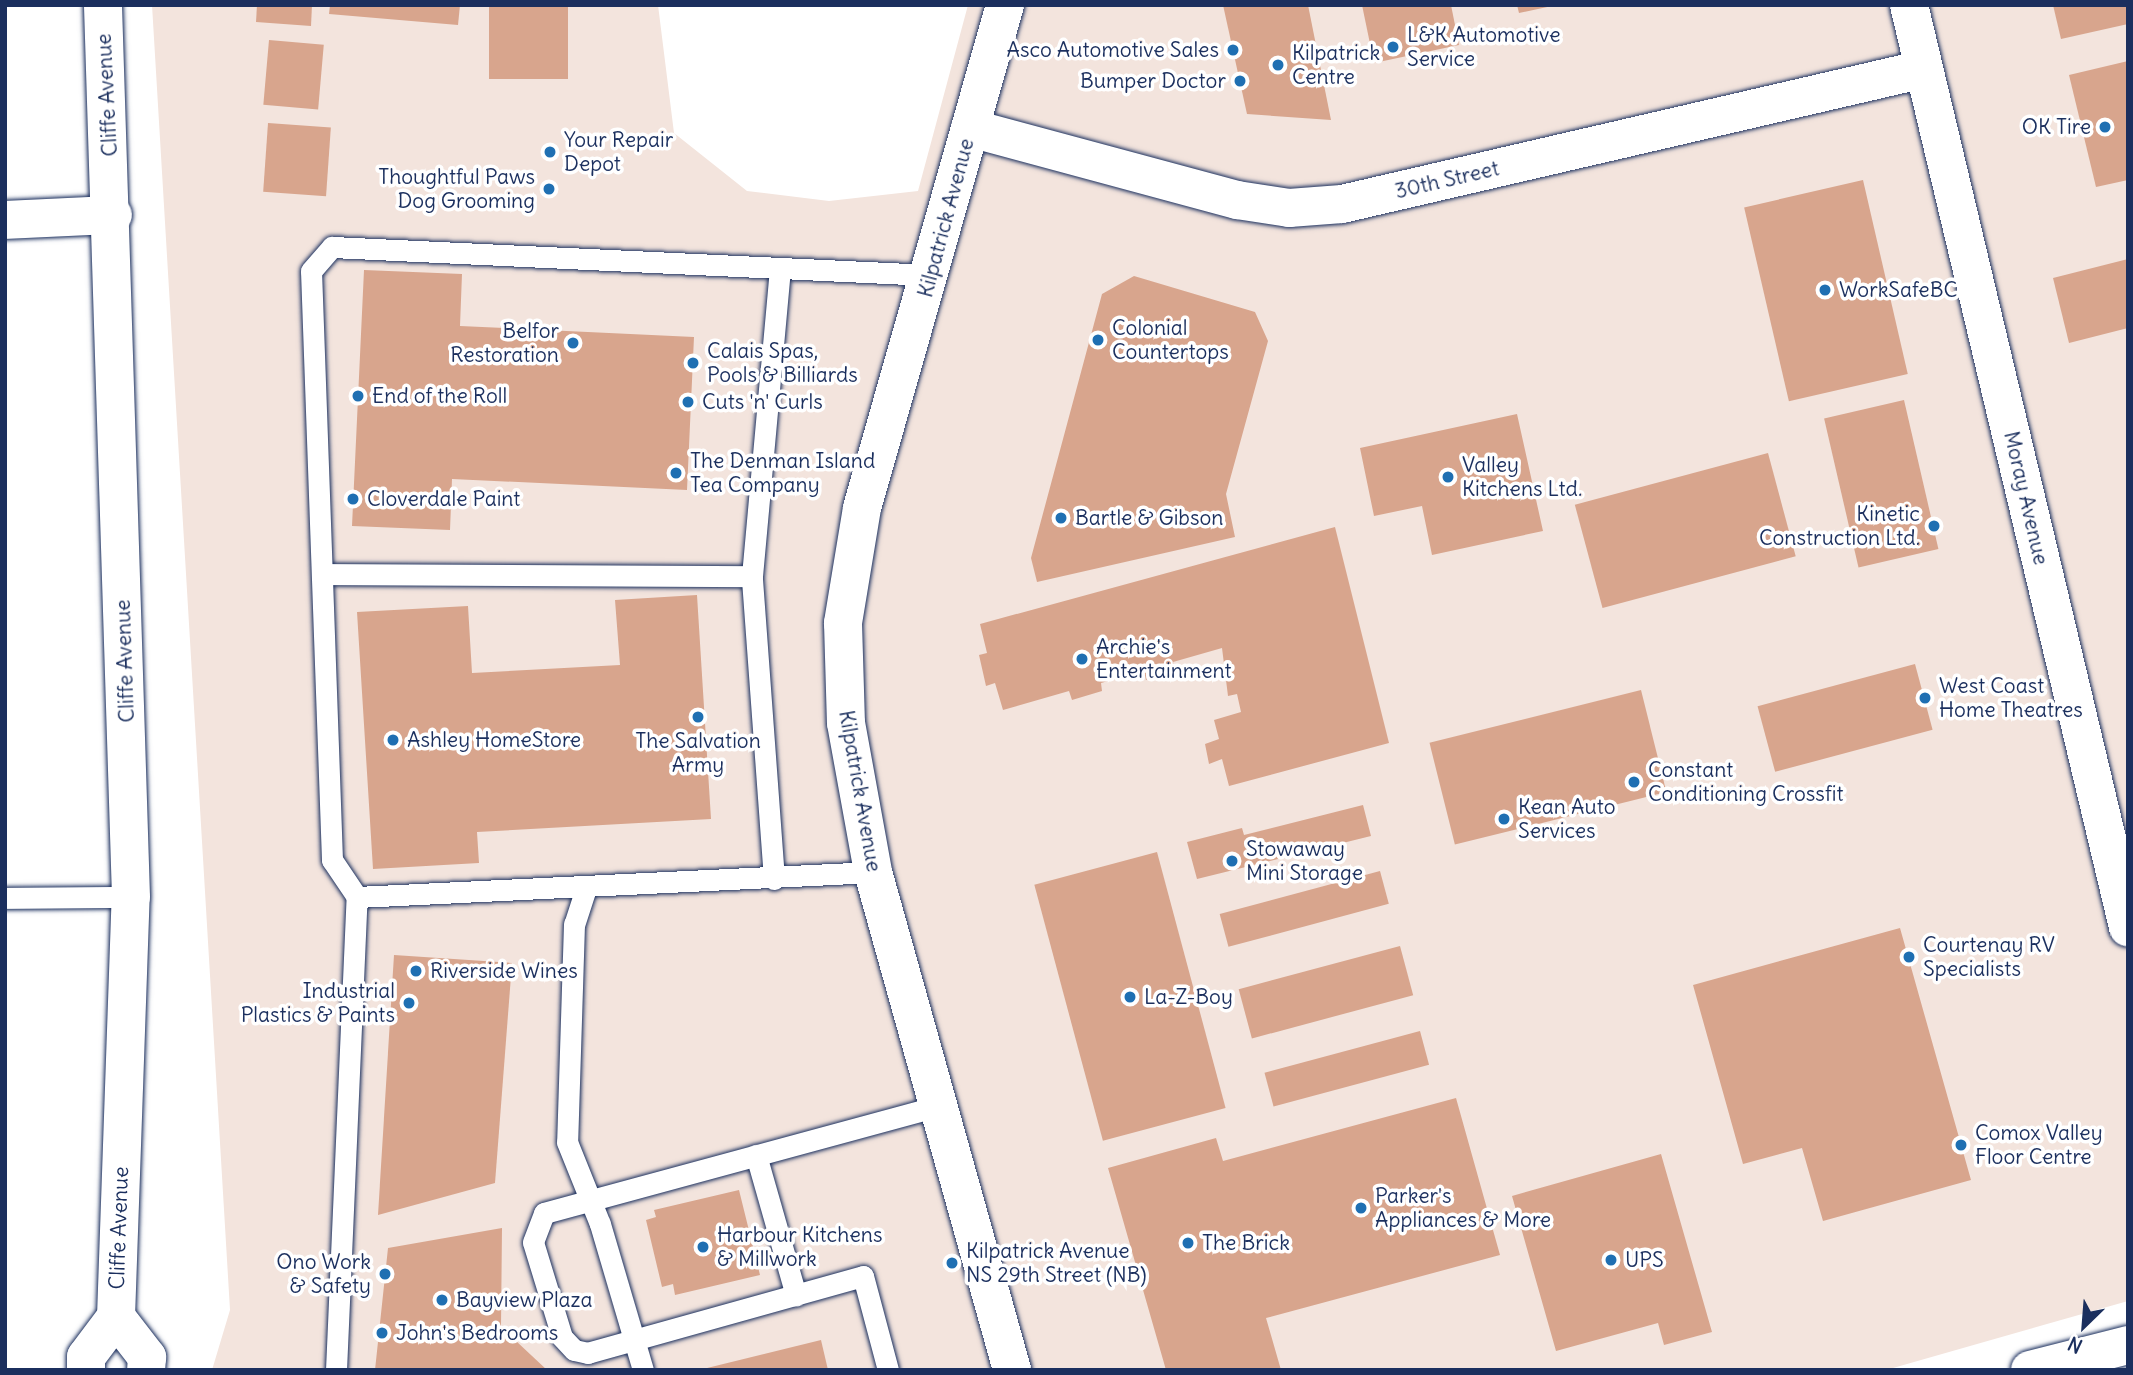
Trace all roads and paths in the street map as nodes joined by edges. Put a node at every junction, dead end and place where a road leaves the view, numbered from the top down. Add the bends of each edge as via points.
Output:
1 (103, 5) edge
2 (1005, 5) edge
3 (1909, 5) edge
4 (1924, 69) junction
5 (970, 128) junction
6 (113, 215) junction
7 (5, 220) edge
8 (780, 268) junction
9 (931, 275) junction
10 (322, 574) junction
11 (752, 576) junction
12 (873, 872) junction
13 (774, 879) junction
14 (586, 888) junction
15 (131, 897) junction
16 (357, 897) junction
17 (5, 898) edge
18 (2128, 927) edge
19 (938, 1105) junction
20 (756, 1155) junction
21 (592, 1200) junction
22 (796, 1295) junction
23 (116, 1317) junction
24 (635, 1340) junction
25 (2120, 1354) edge
26 (86, 1370) edge
27 (146, 1370) edge
28 (336, 1370) edge
29 (643, 1370) edge
30 (888, 1370) edge
31 (1013, 1370) edge
32 (2030, 1370) edge

1 - 6 street, Cliffe Avenue
2 - 5 street, Kilpatrick Avenue
3 - 4 street, Moray Avenue
4 - 5 street, 30th Street via 1342,204 1289,208 1237,200
4 - 18 street, Moray Avenue
5 - 9 street, Kilpatrick Avenue
6 - 7 street
6 - 15 street, Cliffe Avenue
8 - 9 lane
8 - 10 lane via 332,247 311,271
8 - 11 lane
9 - 12 street, Kilpatrick Avenue via 862,508 843,624 846,723
10 - 11 lane
10 - 16 lane via 332,860
11 - 13 lane
12 - 13 lane
12 - 19 street, Kilpatrick Avenue
13 - 14 lane
14 - 16 lane
14 - 21 lane via 574,924 567,1142
15 - 17 lane
15 - 23 street, Cliffe Avenue
16 - 28 lane
19 - 20 lane
19 - 31 street, Kilpatrick Avenue
20 - 21 lane
20 - 22 lane
21 - 24 lane
21 - 24 lane via 544,1213 533,1242 562,1338 573,1350 588,1353
22 - 24 lane
22 - 30 lane via 863,1276
23 - 26 street, Cliffe Avenue via 86,1357
23 - 27 street, Cliffe Avenue via 147,1357
24 - 29 lane
25 - 32 street

